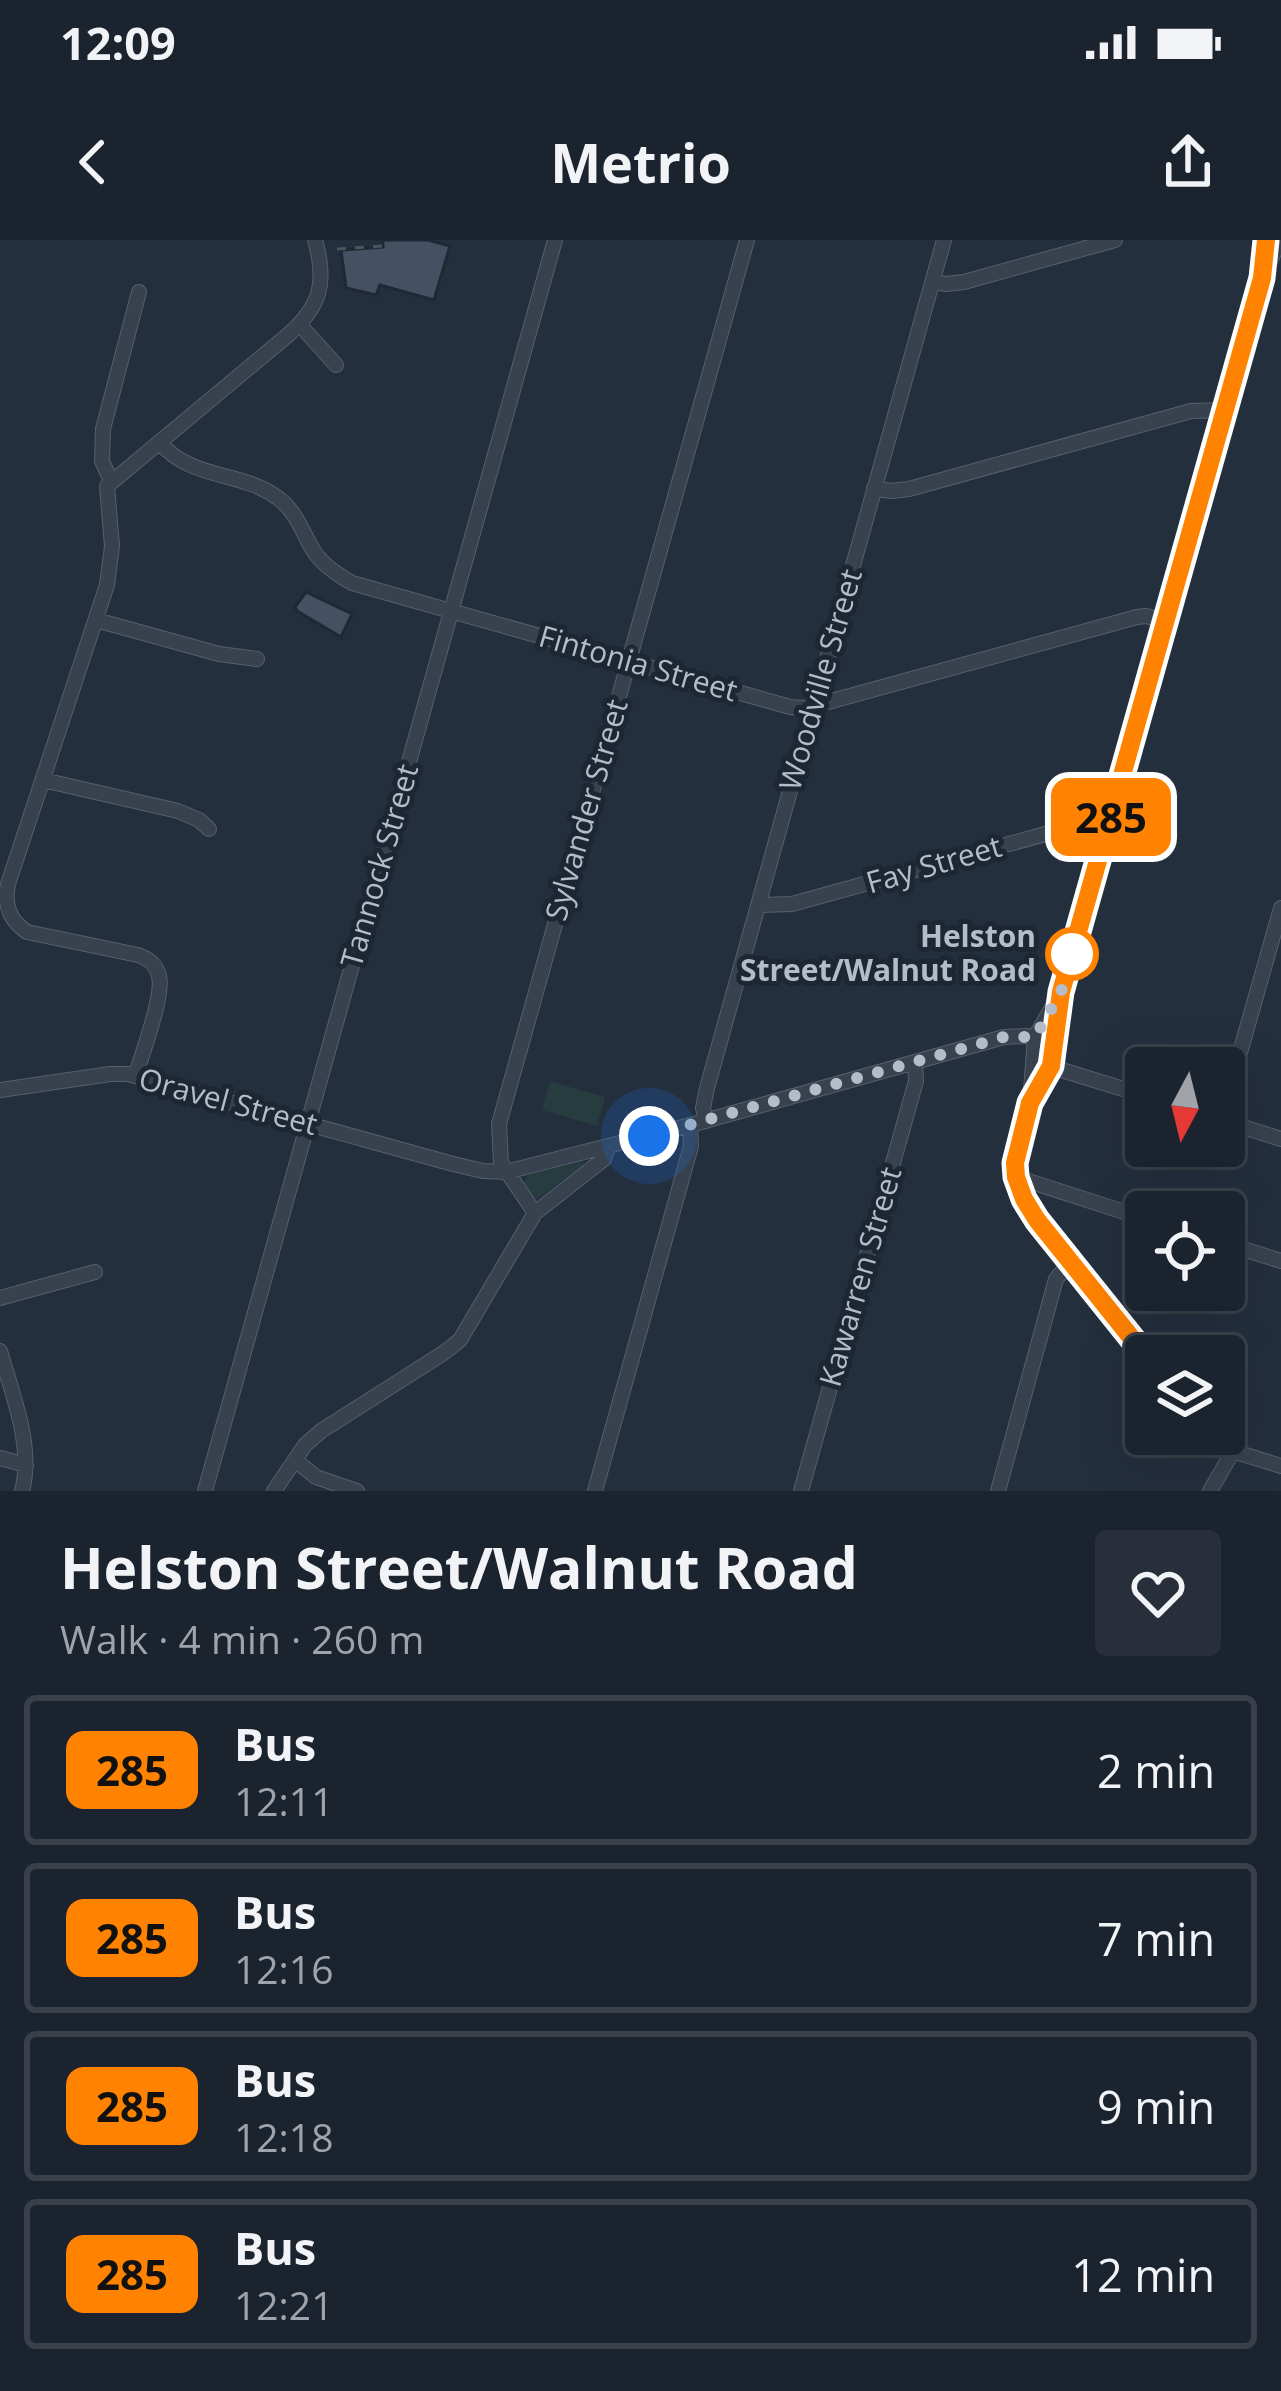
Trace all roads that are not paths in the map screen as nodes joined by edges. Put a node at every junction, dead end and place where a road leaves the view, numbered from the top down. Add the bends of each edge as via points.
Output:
1 (315, 240) edge
2 (555, 240) edge
3 (747, 240) edge
4 (944, 240) edge
5 (1115, 240) edge
6 (1266, 240) edge
7 (1280, 240) edge
8 (1262, 278) junction
9 (933, 282) junction
10 (139, 292) dead end
11 (300, 325) junction
12 (336, 365) dead end
13 (1224, 410) junction
14 (103, 438) junction
15 (159, 442) junction
16 (124, 470) junction
17 (111, 481) junction
18 (874, 488) junction
19 (451, 612) junction
20 (96, 620) junction
21 (1166, 621) junction
22 (256, 659) dead end
23 (629, 662) junction
24 (814, 706) junction
25 (43, 780) junction
26 (1108, 825) junction
27 (209, 829) dead end
28 (758, 905) junction
29 (1281, 908) edge
30 (6, 923) edge
31 (1061, 992) junction
32 (1035, 1037) junction
33 (1054, 1041) junction
34 (1242, 1047) edge
35 (915, 1062) junction
36 (1033, 1063) junction
37 (1051, 1066) junction
38 (136, 1075) junction
39 (1125, 1089) edge
40 (0, 1090) edge
41 (1030, 1103) junction
42 (308, 1123) junction
43 (698, 1123) junction
44 (1245, 1128) edge
45 (1281, 1139) edge
46 (608, 1147) junction
47 (506, 1172) junction
48 (1016, 1177) junction
49 (1069, 1195) junction
50 (1025, 1201) junction
51 (1125, 1212) edge
52 (535, 1213) junction
53 (1245, 1250) edge
54 (1281, 1261) edge
55 (1071, 1262) junction
56 (94, 1272) dead end
57 (0, 1298) edge
58 (1129, 1335) edge
59 (0, 1351) edge
60 (1231, 1455) edge
61 (1245, 1455) edge
62 (0, 1458) edge
63 (295, 1460) junction
64 (26, 1466) junction
65 (1281, 1466) edge
66 (22, 1491) edge
67 (205, 1491) edge
68 (274, 1491) edge
69 (357, 1491) edge
70 (595, 1491) edge
71 (801, 1491) edge
72 (998, 1491) edge
73 (1210, 1491) edge

1 - 11 street via 320,291
2 - 19 street, Tannock Street
3 - 23 street, Sylvander Street
4 - 9 street, Woodville Street
5 - 9 street via 964,282
6 - 8 street
7 - 8 street
8 - 13 street
9 - 18 street, Woodville Street
10 - 14 street
11 - 12 street
11 - 15 street
13 - 18 street via 1191,410 909,489
13 - 21 street
14 - 16 street
14 - 17 street
15 - 16 street
15 - 19 street, Fintonia Street via 183,464 283,502 340,577
16 - 17 street
17 - 20 street via 111,561
18 - 24 street, Woodville Street
19 - 23 street, Fintonia Street
19 - 42 street, Tannock Street
20 - 22 street
20 - 25 street
21 - 24 street, Fintonia Street via 1138,617
21 - 26 street
23 - 24 street, Fintonia Street via 790,707
23 - 47 street, Sylvander Street via 499,1124
24 - 28 street, Woodville Street
25 - 27 street via 178,811
25 - 30 street via 8,884
26 - 28 street, Fay Street via 1085,823 792,904
26 - 31 street
28 - 43 street, Woodville Street
29 - 34 street
30 - 38 street via 151,962 160,987
31 - 32 street
31 - 33 street
32 - 33 street
32 - 35 street via 1004,1037
32 - 36 street
33 - 37 street
35 - 43 street
35 - 71 street, Kawarren Street
36 - 37 street
36 - 41 street
37 - 39 street
37 - 41 street
38 - 40 street, Oravel Street
38 - 42 street, Oravel Street
41 - 48 street
42 - 47 street, Oravel Street
42 - 67 street, Tannock Street
43 - 46 street
43 - 70 street, Woodville Street
44 - 45 street
46 - 47 street
46 - 52 street via 604,1159
47 - 52 street
48 - 49 street
48 - 50 street
49 - 50 street
49 - 51 street
50 - 55 street
52 - 63 street via 454,1346 321,1430
53 - 54 street
55 - 58 street
55 - 72 street via 1052,1292
56 - 57 street
59 - 64 street
60 - 73 street
61 - 65 street
62 - 64 street
63 - 68 street
63 - 69 street
64 - 66 street

